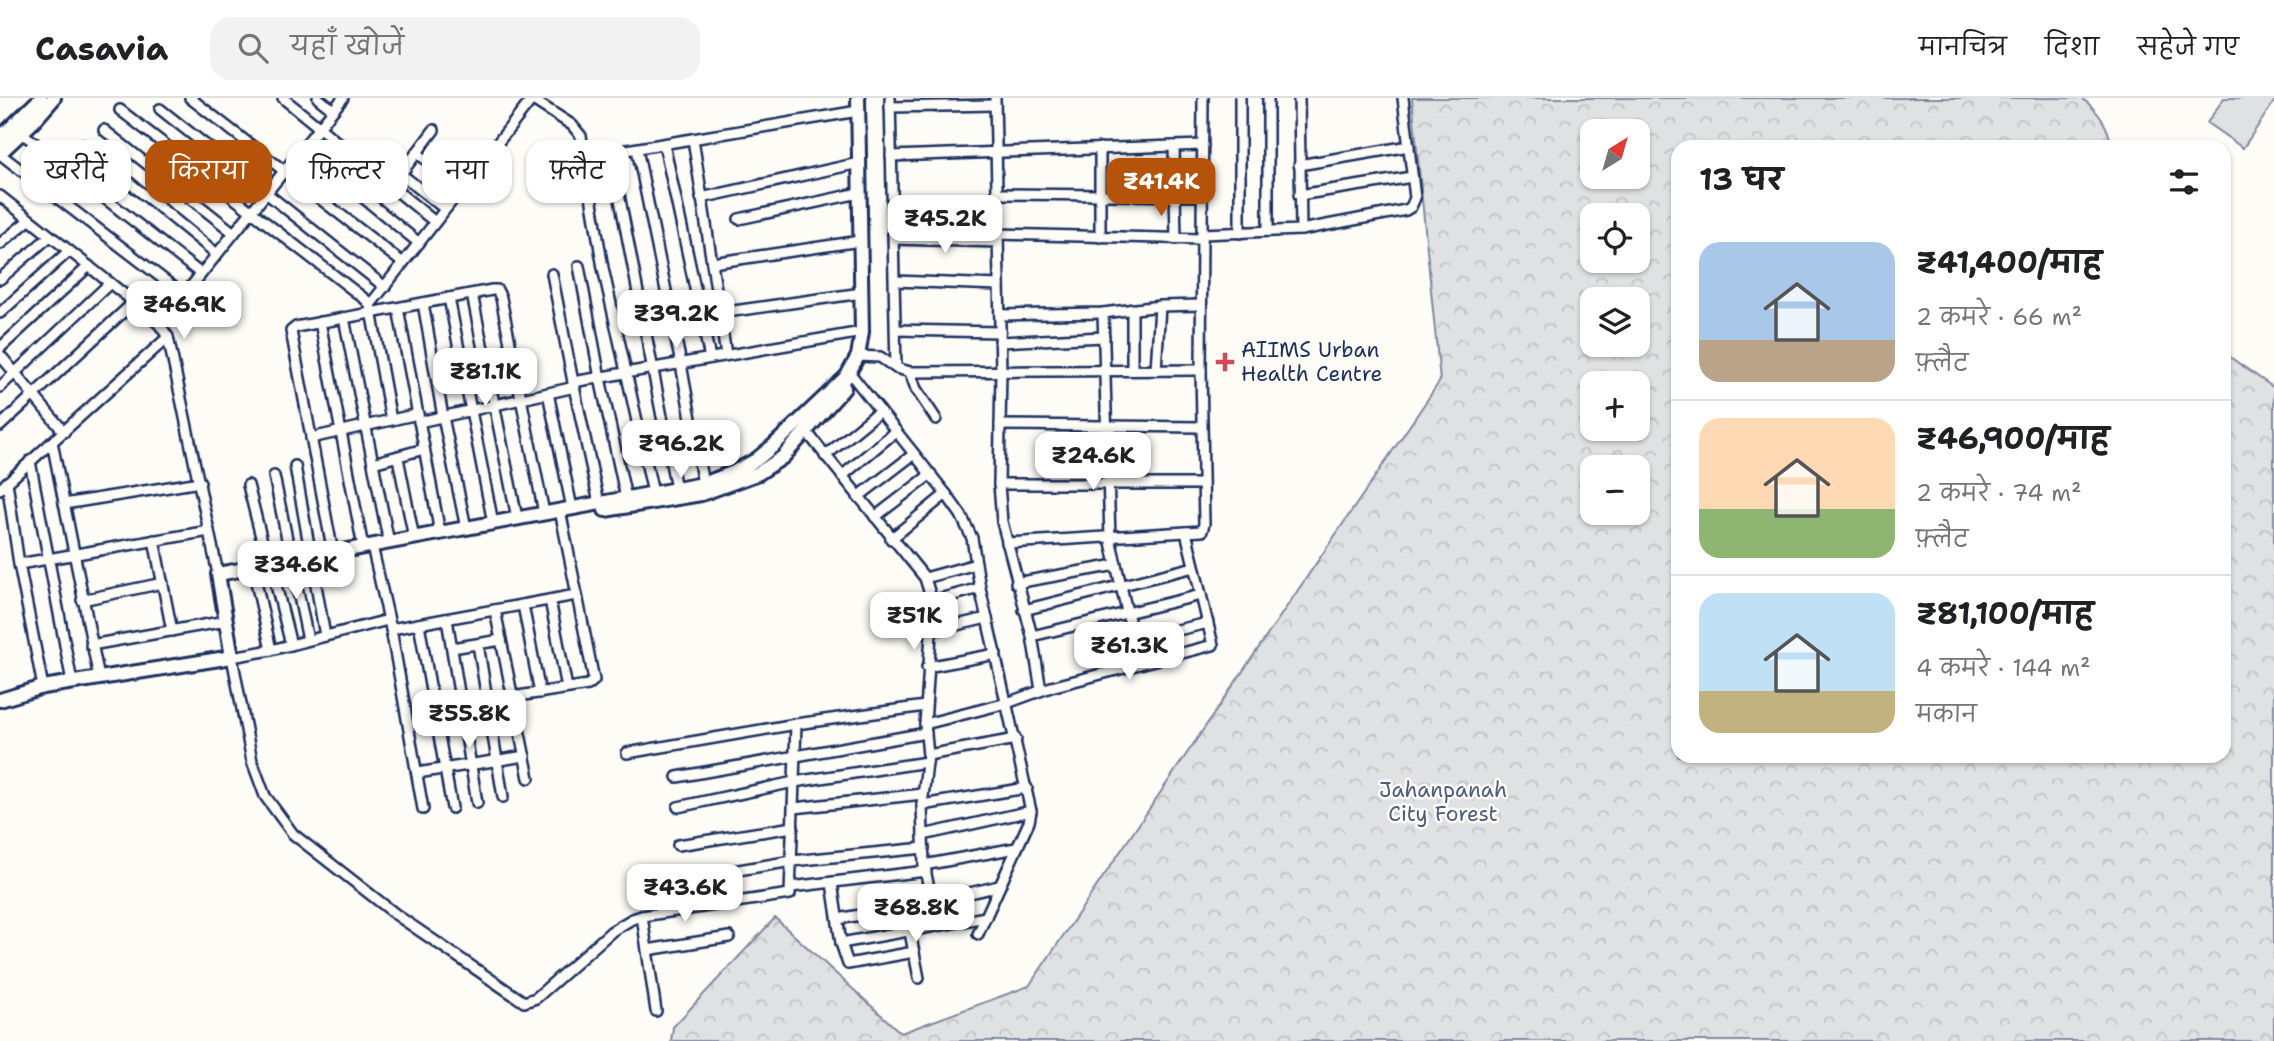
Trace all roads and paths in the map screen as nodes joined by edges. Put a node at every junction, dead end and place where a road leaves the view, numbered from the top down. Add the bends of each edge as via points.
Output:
1 (41, 98) edge
2 (54, 98) edge
3 (190, 98) edge
4 (283, 98) edge
5 (318, 98) edge
6 (343, 98) edge
7 (1203, 98) edge
8 (1240, 98) edge
9 (1268, 98) edge
10 (1299, 98) edge
11 (1403, 98) edge
12 (531, 99) edge
13 (859, 102) edge
14 (995, 102) edge
15 (890, 103) edge
16 (160, 109) dead end
17 (120, 110) dead end
18 (333, 110) junction
19 (319, 127) junction
20 (104, 130) dead end
21 (434, 130) dead end
22 (22, 133) junction
23 (0, 138) edge
24 (693, 139) junction
25 (199, 140) edge
26 (308, 140) edge
27 (335, 140) edge
28 (498, 140) edge
29 (582, 140) edge
30 (664, 144) junction
31 (1203, 145) junction
32 (1174, 146) junction
33 (1409, 146) junction
34 (1100, 148) junction
35 (637, 149) junction
36 (629, 150) edge
37 (996, 152) junction
38 (0, 153) edge
39 (417, 153) junction
40 (891, 156) junction
41 (422, 157) edge
42 (859, 163) junction
43 (408, 165) edge
44 (1298, 165) junction
45 (286, 168) edge
46 (284, 171) junction
47 (1412, 177) junction
48 (408, 180) edge
49 (131, 184) edge
50 (272, 186) edge
51 (859, 193) junction
52 (997, 194) junction
53 (1299, 195) junction
54 (1100, 196) junction
55 (1175, 196) junction
56 (1202, 196) junction
57 (272, 198) edge
58 (701, 198) junction
59 (408, 201) edge
60 (2, 202) edge
61 (258, 203) edge
62 (370, 203) edge
63 (449, 203) edge
64 (592, 203) edge
65 (621, 203) edge
66 (445, 209) junction
67 (251, 211) junction
68 (739, 219) dead end
69 (29, 220) junction
70 (435, 222) junction
71 (1301, 230) junction
72 (1268, 231) junction
73 (234, 233) junction
74 (1240, 233) junction
75 (50, 236) junction
76 (1100, 237) junction
77 (1202, 237) junction
78 (998, 238) junction
79 (894, 239) junction
80 (1176, 239) junction
81 (860, 241) junction
82 (419, 243) junction
83 (0, 244) edge
84 (69, 251) junction
85 (217, 254) junction
86 (403, 263) junction
87 (712, 263) junction
88 (89, 266) junction
89 (579, 266) dead end
90 (201, 274) junction
91 (552, 274) dead end
92 (0, 279) edge
93 (895, 281) junction
94 (110, 283) junction
95 (999, 285) junction
96 (385, 286) junction
97 (472, 293) junction
98 (862, 293) junction
99 (184, 295) junction
100 (449, 298) junction
101 (134, 302) junction
102 (424, 303) junction
103 (1202, 305) junction
104 (1160, 306) junction
105 (398, 308) junction
106 (370, 309) junction
107 (1132, 309) junction
108 (0, 313) edge
109 (719, 313) junction
110 (1103, 313) junction
111 (1000, 315) junction
112 (344, 318) junction
113 (320, 322) junction
114 (160, 325) junction
115 (897, 330) junction
116 (862, 332) junction
117 (168, 337) junction
118 (1000, 337) junction
119 (1104, 338) junction
120 (0, 348) edge
121 (0, 355) edge
122 (726, 355) junction
123 (861, 356) junction
124 (710, 358) junction
125 (681, 364) junction
126 (896, 368) junction
127 (653, 370) junction
128 (1132, 370) junction
129 (1156, 370) junction
130 (1201, 370) junction
131 (1001, 371) junction
132 (1106, 371) junction
133 (910, 372) junction
134 (15, 373) junction
135 (626, 374) junction
136 (853, 377) junction
137 (600, 378) junction
138 (574, 384) junction
139 (0, 387) edge
140 (548, 393) junction
141 (33, 395) junction
142 (521, 399) junction
143 (495, 405) junction
144 (470, 411) junction
145 (880, 411) junction
146 (443, 417) junction
147 (419, 418) junction
148 (936, 419) dead end
149 (391, 420) junction
150 (366, 425) junction
151 (1000, 425) junction
152 (0, 426) edge
153 (1106, 426) junction
154 (1201, 427) junction
155 (341, 431) junction
156 (806, 431) junction
157 (896, 431) junction
158 (64, 432) junction
159 (311, 438) junction
160 (52, 442) junction
161 (424, 449) junction
162 (914, 453) junction
163 (825, 456) junction
164 (398, 457) junction
165 (30, 461) junction
166 (373, 463) junction
167 (295, 466) dead end
168 (931, 474) junction
169 (274, 476) dead end
170 (842, 477) junction
171 (200, 482) junction
172 (703, 484) junction
173 (999, 484) junction
174 (1108, 484) junction
175 (1202, 484) junction
176 (4, 485) edge
177 (248, 485) dead end
178 (676, 489) junction
179 (653, 493) junction
180 (946, 494) junction
181 (858, 497) junction
182 (626, 498) junction
183 (600, 503) junction
184 (64, 504) junction
185 (565, 512) junction
186 (544, 513) junction
187 (875, 517) junction
188 (517, 518) junction
189 (493, 523) junction
190 (466, 528) junction
191 (209, 531) junction
192 (1186, 532) junction
193 (440, 533) junction
194 (414, 538) junction
195 (1110, 538) junction
196 (891, 539) junction
197 (154, 540) junction
198 (389, 542) junction
199 (1007, 543) junction
200 (369, 549) junction
201 (333, 553) junction
202 (73, 554) junction
203 (49, 559) junction
204 (312, 561) junction
205 (19, 564) junction
206 (294, 564) junction
207 (976, 564) junction
208 (1116, 565) junction
209 (271, 567) junction
210 (1194, 567) junction
211 (253, 572) junction
212 (925, 578) junction
213 (219, 579) junction
214 (163, 583) junction
215 (1016, 583) junction
216 (1121, 586) junction
217 (980, 588) junction
218 (576, 595) junction
219 (1201, 595) junction
220 (82, 600) junction
221 (550, 600) junction
222 (932, 601) junction
223 (523, 605) junction
224 (495, 610) junction
225 (1024, 610) junction
226 (1127, 612) junction
227 (987, 618) junction
228 (447, 619) junction
229 (226, 621) junction
230 (1208, 623) junction
231 (419, 624) junction
232 (390, 625) junction
233 (172, 631) junction
234 (931, 631) junction
235 (324, 636) junction
236 (1032, 636) junction
237 (308, 640) junction
238 (501, 640) junction
239 (1134, 640) junction
240 (478, 644) junction
241 (91, 645) junction
242 (291, 645) junction
243 (452, 648) junction
244 (271, 650) junction
245 (996, 654) junction
246 (232, 657) junction
247 (1139, 664) junction
248 (927, 667) junction
249 (99, 678) junction
250 (72, 682) junction
251 (43, 687) junction
252 (567, 688) junction
253 (1041, 690) junction
254 (540, 693) junction
255 (512, 697) junction
256 (0, 700) edge
257 (1007, 703) junction
258 (925, 706) junction
259 (796, 724) junction
260 (925, 729) junction
261 (1016, 739) junction
262 (626, 753) dead end
263 (525, 756) junction
264 (795, 757) junction
265 (928, 759) junction
266 (497, 761) junction
267 (471, 764) junction
268 (445, 768) junction
269 (417, 773) junction
270 (677, 777) dead end
271 (529, 778) dead end
272 (794, 782) junction
273 (1027, 788) junction
274 (503, 797) dead end
275 (923, 799) junction
276 (477, 803) dead end
277 (678, 807) dead end
278 (452, 808) dead end
279 (794, 808) junction
280 (423, 809) dead end
281 (1031, 811) junction
282 (793, 827) junction
283 (923, 835) junction
284 (678, 845) dead end
285 (924, 848) junction
286 (1016, 848) junction
287 (792, 861) junction
288 (925, 868) junction
289 (661, 883) dead end
290 (832, 883) junction
291 (999, 886) junction
292 (791, 887) junction
293 (932, 902) junction
294 (905, 908) junction
295 (642, 916) junction
296 (986, 916) junction
297 (838, 919) junction
298 (909, 931) junction
299 (978, 934) dead end
300 (729, 937) dead end
301 (841, 943) junction
302 (647, 950) junction
303 (914, 952) junction
304 (919, 978) dead end
305 (656, 1011) dead end

1 - 23 street
2 - 22 street
3 - 46 street
4 - 19 street
5 - 18 street
6 - 18 street
7 - 31 street
8 - 74 street
9 - 72 street
10 - 44 street
11 - 33 street
12 - 28 street
12 - 29 street via 577,130
13 - 24 street
13 - 42 street
13 - 123 street via 870,335
14 - 15 street
14 - 37 street
15 - 40 street
16 - 25 street
17 - 67 street
18 - 19 street
19 - 26 street
19 - 27 street
20 - 73 street
21 - 39 street
22 - 38 street
22 - 90 street
24 - 30 street
24 - 58 street
30 - 35 street
30 - 124 street
31 - 32 street
31 - 56 street
32 - 34 street
32 - 55 street
33 - 44 street
33 - 47 street
34 - 37 street
34 - 54 street
35 - 36 street
35 - 125 street
37 - 40 street
37 - 52 street
38 - 99 street
39 - 41 street
39 - 43 street
40 - 79 street
42 - 51 street
42 - 58 street
44 - 53 street
45 - 46 street
46 - 50 street
46 - 86 street
47 - 53 street
47 - 71 street via 1415,198 1406,210
48 - 66 street
49 - 85 street
51 - 68 street
51 - 81 street
52 - 54 street
52 - 78 street
53 - 71 street
54 - 55 street
54 - 76 street
55 - 56 street
55 - 80 street
56 - 77 street
57 - 96 street
58 - 87 street
59 - 70 street
60 - 69 street
61 - 67 street
62 - 82 street
63 - 66 street
64 - 135 street
65 - 127 street
66 - 70 street
67 - 73 street
67 - 106 street via 362,296
69 - 75 street
69 - 83 street
70 - 82 street
71 - 72 street
72 - 74 street
73 - 85 street
74 - 77 street
75 - 84 street
75 - 92 street
76 - 78 street
76 - 80 street
77 - 80 street
77 - 103 street
78 - 79 street
78 - 95 street
79 - 93 street
81 - 87 street
81 - 98 street
82 - 86 street
84 - 88 street
84 - 108 street
85 - 90 street
86 - 96 street
87 - 109 street
88 - 94 street
88 - 120 street
89 - 137 street
90 - 99 street
91 - 138 street
93 - 95 street
93 - 115 street
94 - 101 street
94 - 134 street
95 - 111 street
96 - 106 street
97 - 100 street
97 - 142 street via 499,293
97 - 143 street
98 - 109 street
98 - 116 street
99 - 114 street
100 - 102 street
100 - 144 street
101 - 114 street
101 - 141 street
102 - 105 street
102 - 146 street
103 - 104 street
103 - 130 street
104 - 107 street
104 - 129 street
105 - 106 street
105 - 147 street
106 - 112 street
106 - 149 street
107 - 110 street
107 - 128 street
109 - 122 street
110 - 111 street
110 - 119 street
111 - 118 street
112 - 113 street
112 - 150 street
113 - 155 street
113 - 159 street via 291,331
114 - 117 street
115 - 118 street
115 - 126 street
116 - 122 street
116 - 123 street
117 - 158 street
117 - 171 street
118 - 119 street
118 - 131 street
119 - 132 street
121 - 134 street
122 - 124 street
123 - 126 street via 880,357
123 - 136 street
123 - 172 street via 847,376 757,460
124 - 125 street
125 - 127 street
125 - 172 street
126 - 133 street
127 - 135 street
127 - 178 street
128 - 129 street
128 - 132 street
129 - 130 street
130 - 154 street
131 - 132 street
131 - 133 street
131 - 151 street
132 - 153 street
133 - 148 street
134 - 139 street
134 - 141 street
135 - 137 street
135 - 179 street
136 - 145 street
136 - 156 street
137 - 138 street
137 - 182 street
138 - 140 street
138 - 183 street
140 - 142 street
140 - 185 street
141 - 152 street
141 - 158 street
142 - 143 street
142 - 186 street
143 - 144 street
143 - 188 street
144 - 146 street
144 - 189 street
145 - 157 street
145 - 163 street
146 - 147 street
146 - 190 street
147 - 149 street
147 - 161 street
149 - 150 street
150 - 155 street
150 - 166 street
151 - 153 street
151 - 173 street
153 - 154 street
153 - 174 street
154 - 175 street
155 - 159 street
155 - 200 street
156 - 163 street
156 - 185 street via 783,457 759,473 701,494
157 - 162 street
157 - 170 street
158 - 160 street
159 - 201 street
160 - 165 street
160 - 184 street
161 - 164 street
161 - 193 street
162 - 168 street
162 - 181 street
163 - 170 street
164 - 166 street
164 - 194 street
165 - 176 street
165 - 203 street
166 - 198 street
167 - 204 street
168 - 180 street
168 - 187 street
169 - 206 street
170 - 181 street
171 - 184 street
171 - 191 street
172 - 178 street
173 - 174 street
173 - 199 street
174 - 175 street
174 - 195 street
175 - 192 street via 1203,528
176 - 205 street
177 - 209 street
178 - 179 street
179 - 182 street
180 - 196 street
180 - 207 street via 972,538
181 - 187 street
182 - 183 street
183 - 185 street
184 - 202 street
185 - 186 street
185 - 200 street
185 - 218 street
186 - 188 street
187 - 196 street
188 - 189 street
189 - 190 street
190 - 193 street
191 - 197 street
191 - 213 street
192 - 195 street
192 - 210 street
193 - 194 street
194 - 198 street
195 - 199 street
195 - 208 street
196 - 212 street
197 - 202 street
197 - 214 street
198 - 200 street
199 - 215 street
200 - 201 street
200 - 204 street
200 - 232 street
201 - 204 street
202 - 203 street
202 - 220 street
203 - 205 street
203 - 250 street
204 - 206 street
204 - 235 street
205 - 251 street
206 - 209 street
206 - 237 street
207 - 212 street
207 - 217 street
208 - 215 street
208 - 216 street
209 - 211 street
209 - 242 street
210 - 216 street
210 - 219 street
211 - 213 street
211 - 244 street
212 - 222 street
213 - 229 street
214 - 220 street
214 - 233 street
215 - 225 street
216 - 225 street
216 - 226 street
217 - 222 street
217 - 227 street
218 - 221 street
218 - 252 street via 594,680
219 - 226 street
219 - 230 street
220 - 241 street
221 - 223 street
221 - 252 street
222 - 234 street
223 - 224 street
223 - 254 street
224 - 228 street
224 - 238 street
225 - 236 street
226 - 236 street
226 - 239 street
227 - 234 street
227 - 245 street
228 - 231 street
228 - 243 street
229 - 233 street
229 - 246 street
230 - 239 street
230 - 247 street via 1211,647
231 - 232 street
231 - 268 street
232 - 235 street
232 - 269 street
233 - 241 street
234 - 248 street
235 - 237 street
236 - 253 street
237 - 242 street
238 - 240 street
238 - 255 street
239 - 247 street
240 - 243 street
240 - 266 street
241 - 249 street
242 - 244 street
243 - 267 street
244 - 246 street
245 - 248 street
245 - 257 street
246 - 249 street
246 - 295 street via 252,761 265,796 293,834 398,916 517,999 536,998 612,930
247 - 253 street
248 - 258 street
249 - 250 street
250 - 251 street
251 - 256 street
252 - 254 street
253 - 257 street
254 - 255 street
255 - 263 street
257 - 260 street
257 - 261 street
258 - 259 street
258 - 260 street
259 - 262 street
259 - 264 street
260 - 264 street
260 - 265 street
261 - 265 street
261 - 273 street
263 - 266 street
263 - 271 street
264 - 270 street
264 - 272 street
265 - 272 street
265 - 275 street
266 - 267 street
266 - 274 street
267 - 268 street
267 - 276 street
268 - 269 street
268 - 278 street
269 - 280 street
272 - 277 street
272 - 279 street
273 - 275 street
273 - 281 street
275 - 279 street
275 - 283 street
279 - 282 street
281 - 283 street
281 - 286 street
282 - 284 street
282 - 287 street
283 - 285 street
285 - 287 street
285 - 288 street
286 - 288 street
286 - 291 street
287 - 289 street
287 - 292 street
288 - 290 street
288 - 293 street
290 - 292 street
290 - 297 street
291 - 293 street
291 - 296 street
292 - 295 street via 786,896
293 - 294 street
294 - 297 street
294 - 298 street
295 - 302 street
296 - 298 street
296 - 299 street
297 - 301 street
298 - 301 street
298 - 303 street
300 - 302 street
301 - 303 street via 851,965
302 - 305 street
303 - 304 street

